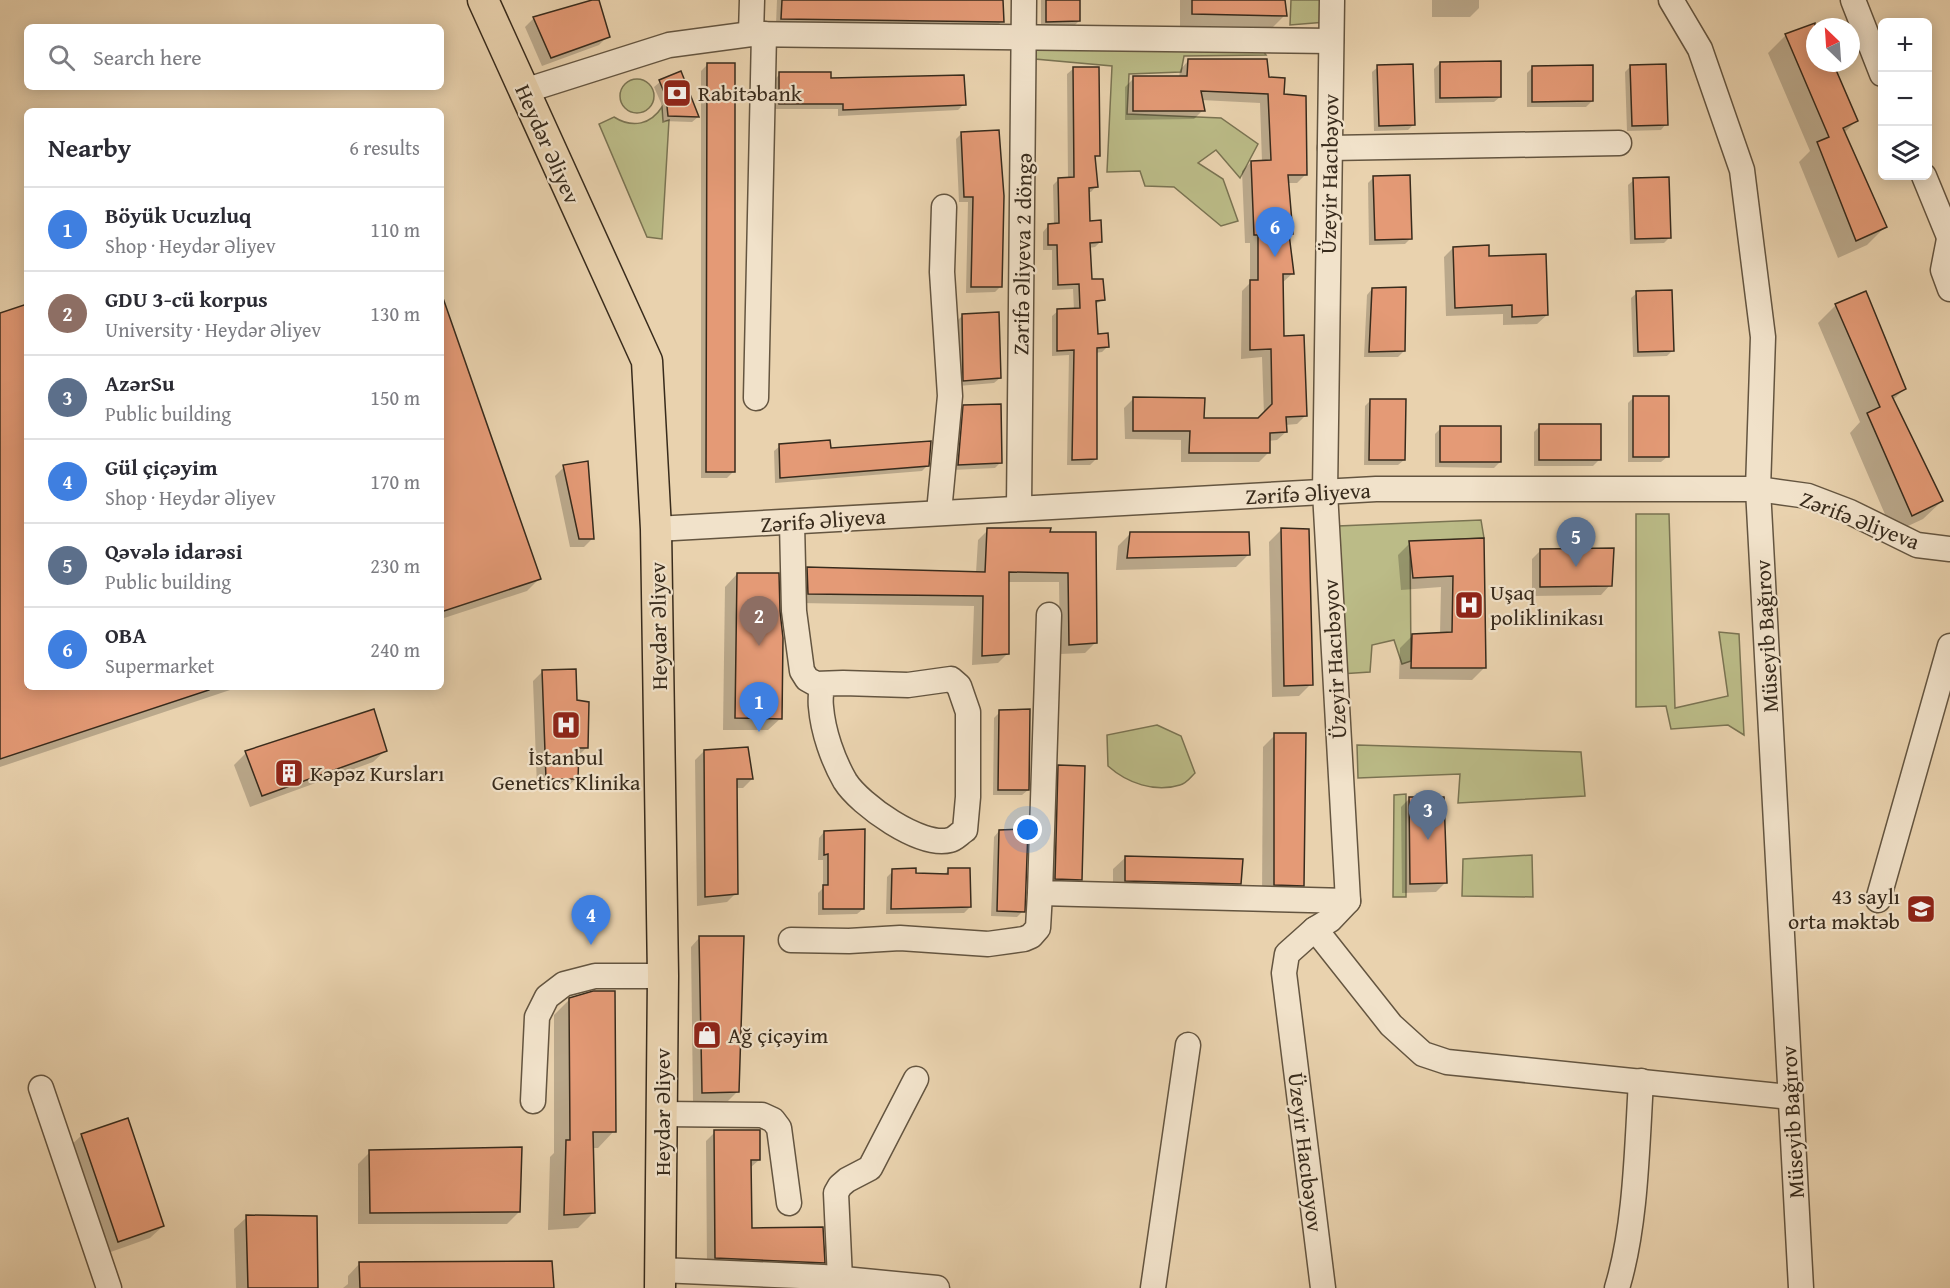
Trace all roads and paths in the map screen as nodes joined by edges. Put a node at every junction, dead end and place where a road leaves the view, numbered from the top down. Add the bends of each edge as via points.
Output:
1 (483, 0) edge
2 (752, 0) edge
3 (1024, 0) edge
4 (1332, 0) edge
5 (1671, 0) edge
6 (1852, 0) edge
7 (758, 34) junction
8 (1024, 37) junction
9 (1331, 41) junction
10 (1881, 72) edge
11 (524, 91) junction
12 (1618, 143) dead end
13 (1330, 148) junction
14 (1926, 180) edge
15 (944, 207) dead end
16 (1949, 235) edge
17 (1950, 289) edge
18 (756, 398) dead end
19 (1758, 489) junction
20 (1325, 492) junction
21 (1019, 508) junction
22 (939, 512) junction
23 (792, 523) junction
24 (656, 529) junction
25 (1950, 549) edge
26 (1048, 615) dead end
27 (1950, 646) edge
28 (822, 684) junction
29 (1040, 893) junction
30 (1348, 900) junction
31 (1878, 900) dead end
32 (1315, 929) junction
33 (791, 940) dead end
34 (663, 976) junction
35 (1188, 1045) dead end
36 (916, 1079) dead end
37 (1641, 1082) junction
38 (41, 1088) dead end
39 (1790, 1097) junction
40 (533, 1101) dead end
41 (662, 1114) junction
42 (789, 1203) dead end
43 (660, 1279) edge
44 (840, 1279) junction
45 (109, 1288) edge
46 (937, 1288) edge
47 (1153, 1288) edge
48 (1323, 1288) edge
49 (1617, 1288) edge
50 (1801, 1288) edge

1 - 11 main road, Heydər Əliyev
2 - 7 street
3 - 8 street, Zərifə Əliyeva 2 döngə
4 - 9 street, Üzeyir Hacıbəyov
5 - 19 street, Müseyib Bağırov via 1700,49 1742,170 1763,337
6 - 10 street
7 - 8 street
7 - 11 street via 669,45
7 - 18 street
8 - 9 street
8 - 21 street, Zərifə Əliyeva 2 döngə
9 - 13 street, Üzeyir Hacıbəyov
11 - 24 main road, Heydər Əliyev via 647,361
12 - 13 street
13 - 20 street, Üzeyir Hacıbəyov
14 - 16 street
15 - 22 street via 942,272 950,396
16 - 17 street via 1943,270
19 - 20 street, Zərifə Əliyeva
19 - 25 street, Zərifə Əliyeva via 1808,496 1917,545
19 - 39 street, Müseyib Bağırov
20 - 21 street, Zərifə Əliyeva
20 - 30 street, Üzeyir Hacıbəyov
21 - 22 street, Zərifə Əliyeva
22 - 23 street, Zərifə Əliyeva
23 - 24 street, Zərifə Əliyeva
23 - 28 street via 794,611 802,671 807,679
24 - 34 main road, Heydər Əliyev
26 - 29 street
27 - 31 street
28 - 28 street via 908,685 951,679 959,686 968,712 965,830 952,840 914,835 887,820 847,784 826,735 820,707
29 - 30 street
29 - 33 street via 1038,928 1024,939 988,944 900,938
30 - 32 street, Üzeyir Hacıbəyov via 1330,920
32 - 37 street via 1391,1025 1423,1054 1448,1062
32 - 48 street, Üzeyir Hacıbəyov via 1287,954 1284,973
34 - 40 street via 595,976 564,984 547,997 537,1017
34 - 41 main road, Heydər Əliyev
35 - 47 street
36 - 44 street via 870,1168 840,1185 836,1193
37 - 39 street
37 - 49 street via 1631,1216
38 - 45 street
39 - 50 street, Müseyib Bağırov
41 - 42 street via 762,1115 773,1120 779,1128
41 - 43 main road, Heydər Əliyev
43 - 44 street
44 - 46 street

